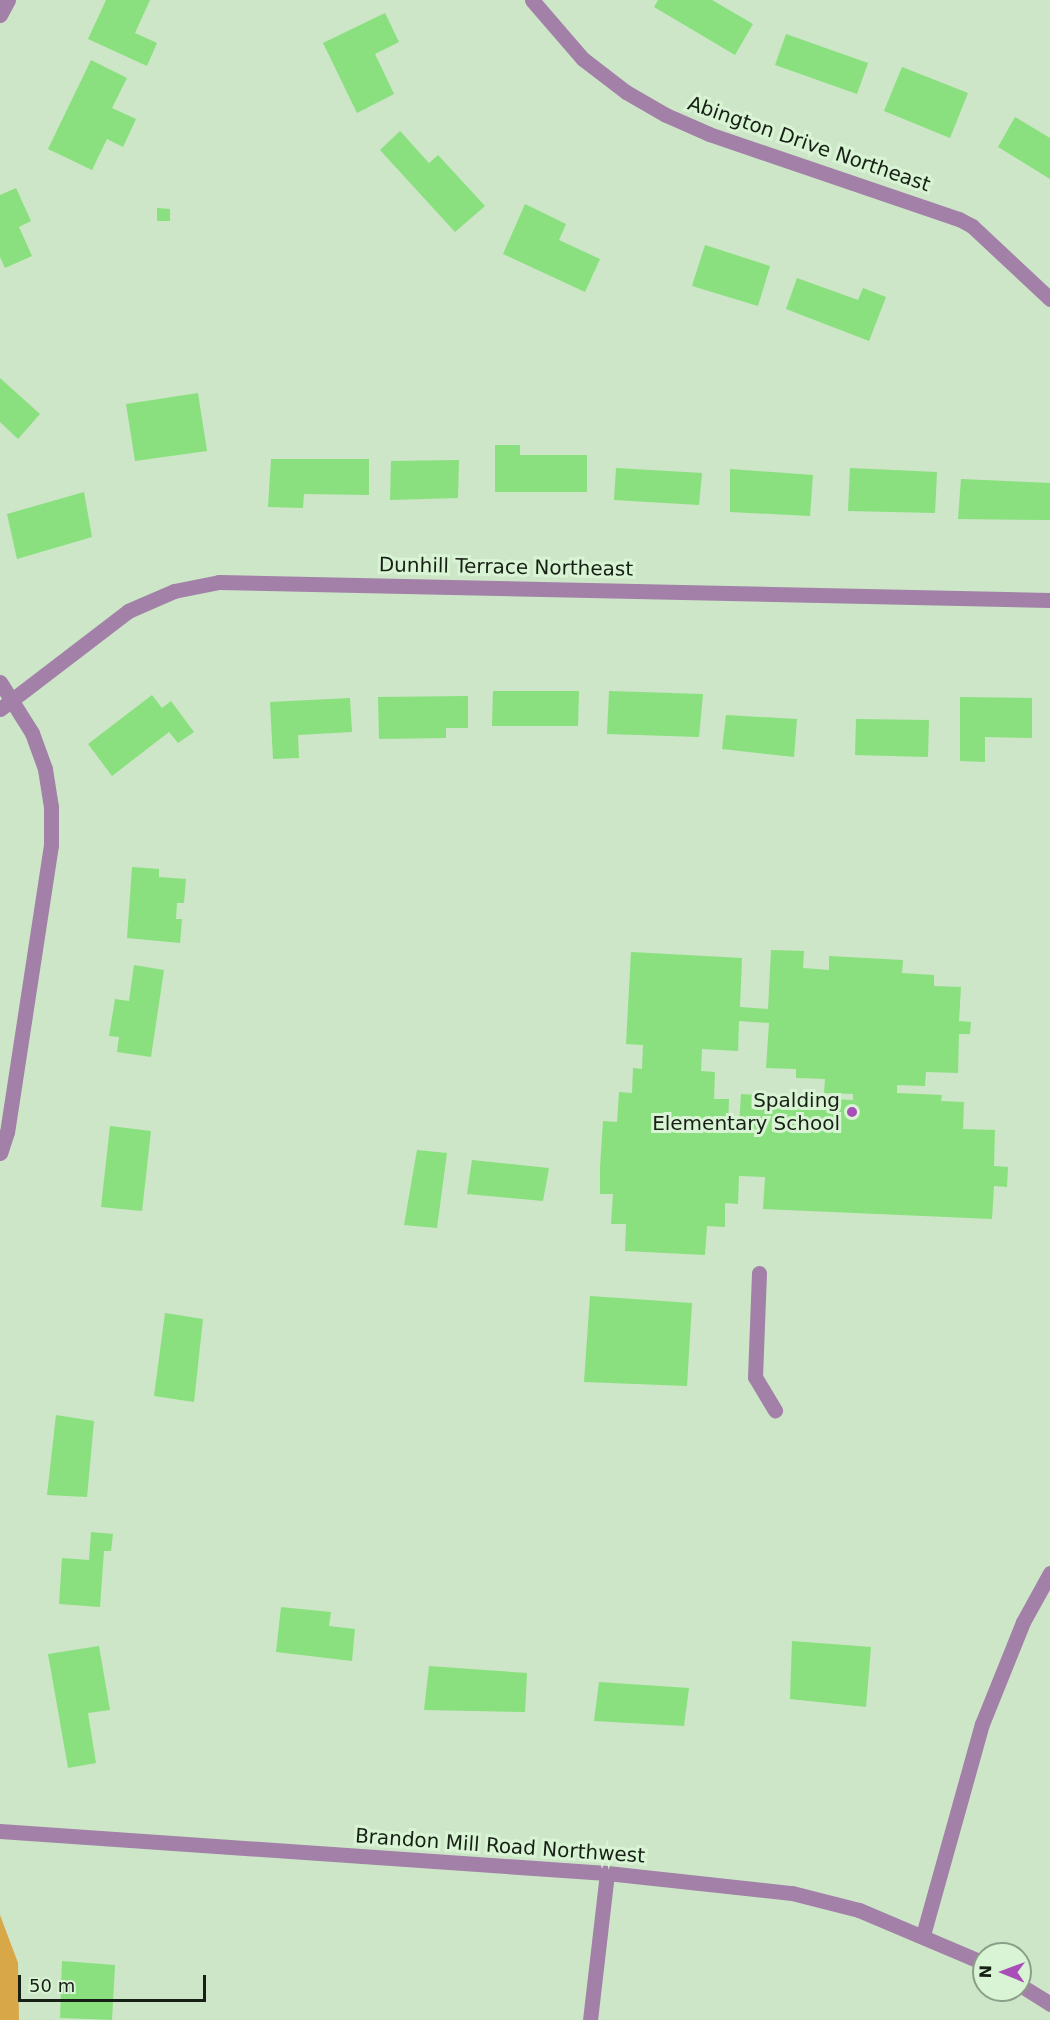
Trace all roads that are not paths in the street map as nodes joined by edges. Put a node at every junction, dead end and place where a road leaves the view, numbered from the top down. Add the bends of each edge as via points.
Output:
1 (8, 0) edge
2 (532, 0) edge
3 (0, 15) edge
4 (1050, 298) edge
5 (1050, 600) edge
6 (0, 682) edge
7 (13, 700) junction
8 (0, 709) edge
9 (0, 1153) edge
10 (759, 1273) dead end
11 (775, 1410) dead end
12 (1050, 1573) edge
13 (0, 1831) edge
14 (607, 1873) junction
15 (923, 1935) junction
16 (972, 1957) edge
17 (1032, 1993) edge
18 (1050, 2004) edge
19 (590, 2020) edge

1 - 3 street
2 - 4 street, Abington Drive Northeast via 583,59 646,104 709,134 959,219 972,226
5 - 7 street, Dunhill Terrace Northeast via 219,582 174,591 128,611
6 - 7 street
7 - 8 street, Dunhill Terrace Northeast
7 - 9 street via 32,733 45,769 51,845 7,1132
10 - 11 street via 755,1377
12 - 15 street via 1023,1622 982,1724
13 - 14 street, Brandon Mill Road Northwest
14 - 15 street, Brandon Mill Road Northwest via 792,1893 859,1910
14 - 19 street
15 - 16 street, Brandon Mill Road Northwest
17 - 18 street

